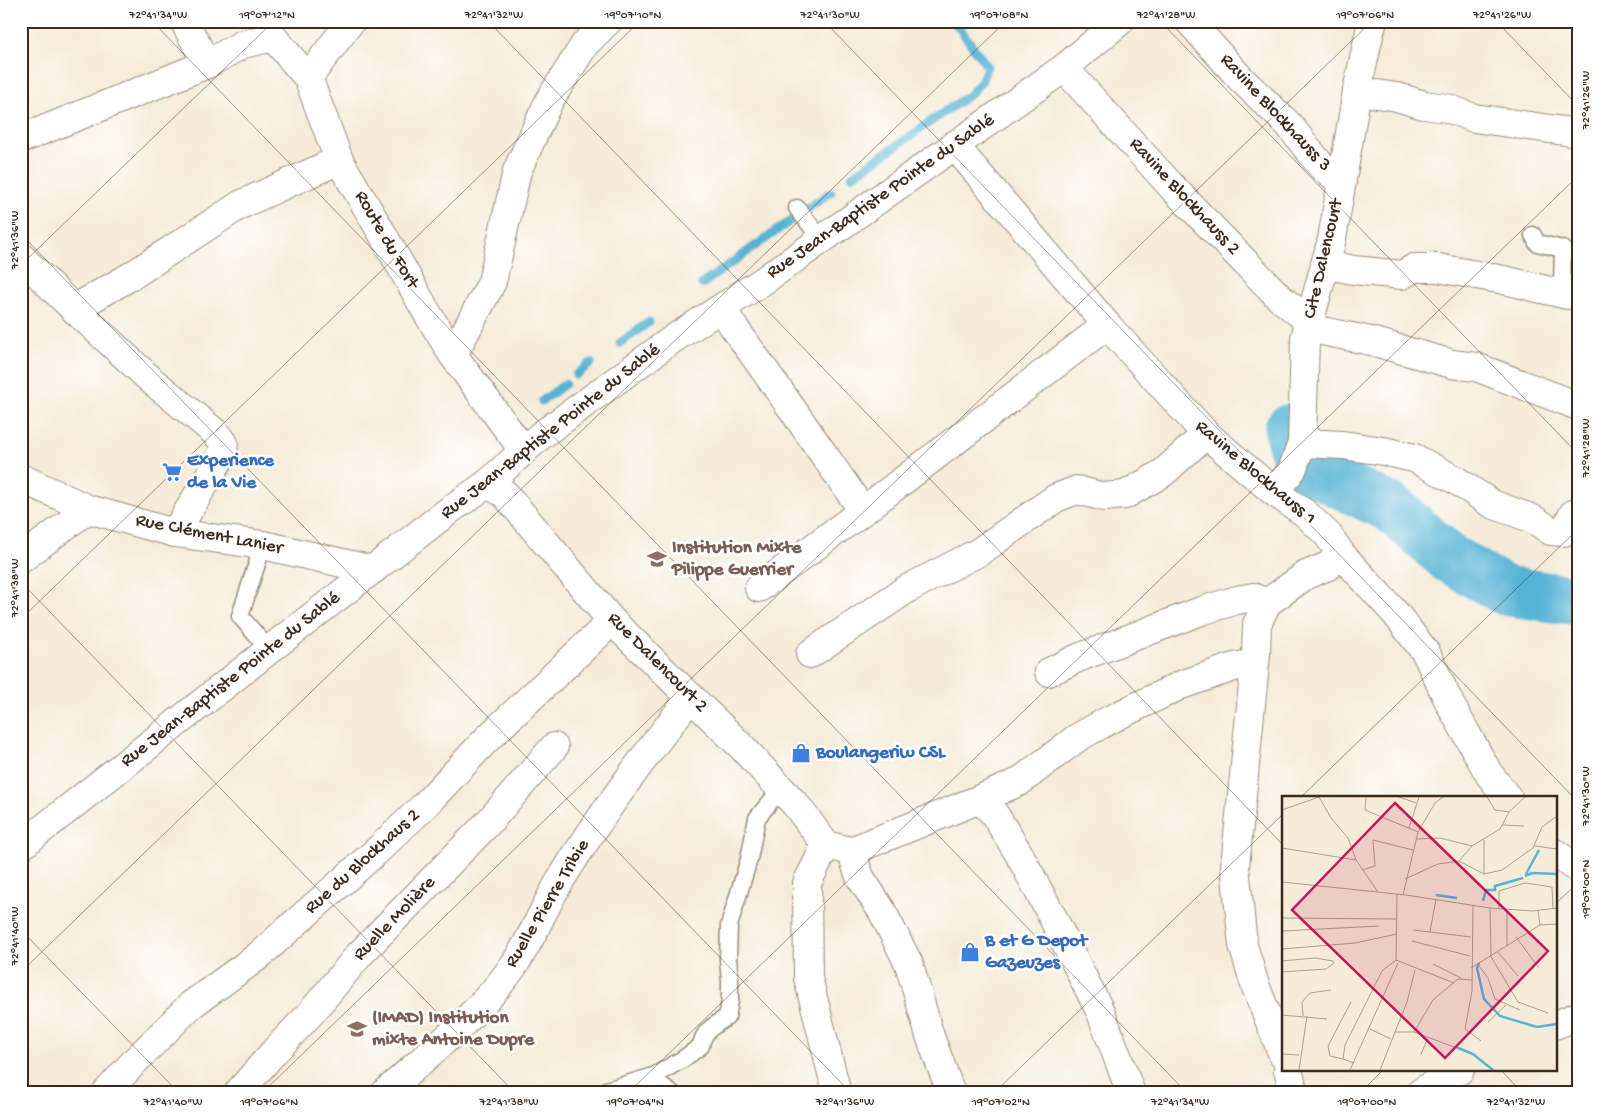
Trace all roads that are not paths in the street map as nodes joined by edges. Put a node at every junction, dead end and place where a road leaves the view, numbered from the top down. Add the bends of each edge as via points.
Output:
1 (184, 21) edge
2 (351, 21) edge
3 (608, 21) edge
4 (1189, 21) edge
5 (1373, 21) edge
6 (1114, 23) edge
7 (270, 29) edge
8 (207, 64) junction
9 (1064, 68) junction
10 (308, 78) junction
11 (1357, 91) junction
12 (1578, 133) edge
13 (21, 139) edge
14 (954, 145) junction
15 (339, 160) junction
16 (1342, 182) junction
17 (1534, 235) dead end
18 (21, 257) edge
19 (1325, 264) junction
20 (1563, 294) joint
21 (722, 308) junction
22 (74, 309) junction
23 (1308, 324) junction
24 (1107, 325) junction
25 (453, 355) junction
26 (1578, 406) edge
27 (1206, 434) junction
28 (1302, 443) junction
29 (523, 450) junction
30 (21, 478) edge
31 (487, 484) junction
32 (1274, 492) junction
33 (88, 509) junction
34 (862, 511) junction
35 (1578, 513) edge
36 (175, 533) junction
37 (263, 545) junction
38 (1340, 554) junction
39 (21, 559) edge
40 (373, 570) junction
41 (759, 588) dead end
42 (1267, 603) junction
43 (612, 621) junction
44 (269, 650) junction
45 (810, 654) dead end
46 (1255, 663) junction
47 (1048, 672) dead end
48 (691, 697) junction
49 (554, 747) dead end
50 (782, 789) junction
51 (1506, 796) edge
52 (980, 799) junction
53 (21, 846) edge
54 (838, 848) junction
55 (1556, 854) edge
56 (1578, 868) edge
57 (1578, 1016) edge
58 (1556, 1025) edge
59 (1282, 1052) edge
60 (1289, 1072) edge
61 (1456, 1072) edge
62 (650, 1077) junction
63 (106, 1093) edge
64 (238, 1093) edge
65 (385, 1093) edge
66 (602, 1093) edge
67 (672, 1093) edge
68 (836, 1093) edge
69 (950, 1093) edge
70 (1131, 1093) edge
71 (1294, 1093) edge
72 (1420, 1093) edge

1 - 8 street
2 - 10 street
3 - 25 street via 585,44 542,116 517,171 492,282
4 - 16 street, Ravine Blockhauss 3 via 1242,80 1289,125 1322,167
5 - 11 street, Cite Dalencourt
6 - 9 street, Rue Jean-Baptiste Pointe du Sablé
7 - 8 street
7 - 10 street, Route du Fort
8 - 13 street
9 - 14 street, Rue Jean-Baptiste Pointe du Sablé
9 - 23 street, Ravine Blockhauss 2 via 1174,189
10 - 15 street, Route du Fort
11 - 12 street via 1447,108 1474,118
11 - 16 street, Cite Dalencourt
14 - 21 street, Rue Jean-Baptiste Pointe du Sablé via 808,222
14 - 24 street, Ravine Blockhauss 1
15 - 22 street via 240,205
15 - 25 street, Route du Fort
16 - 19 street, Cite Dalencourt
17 - 20 lane via 1537,243 1563,249
18 - 22 street
19 - 20 street via 1402,275 1414,268 1438,268
19 - 23 street, Cite Dalencourt
21 - 29 street, Rue Jean-Baptiste Pointe du Sablé via 649,356
21 - 34 street
22 - 36 street via 224,443 223,453
23 - 26 street via 1452,364 1476,367
23 - 28 street, Cite Dalencourt
24 - 27 street, Ravine Blockhauss 1
24 - 34 street
25 - 29 street, Route du Fort
27 - 32 street, Ravine Blockhauss 1
27 - 45 street via 1163,473 1125,495 1104,497 1077,490 1056,498 979,552 907,589
28 - 32 street, Cite Dalencourt via 1292,470
28 - 35 street via 1373,449 1414,458 1492,504 1533,519 1551,531 1564,532 1573,514
29 - 31 street, Rue Jean-Baptiste Pointe du Sablé
30 - 33 street, Rue Clément Lanier
31 - 40 street, Rue Jean-Baptiste Pointe du Sablé
31 - 43 street, Rue Dalencourt 2 via 505,494
32 - 38 street, Ravine Blockhauss 1 via 1306,514 1328,535
33 - 36 street, Rue Clément Lanier
33 - 39 street
34 - 41 street
36 - 37 street, Rue Clément Lanier
37 - 40 street, Rue Clément Lanier
37 - 44 lane via 240,616
38 - 42 street via 1328,566 1306,575
38 - 51 street, Ravine Blockhauss 1 via 1396,614 1426,653 1488,774
40 - 44 street, Rue Jean-Baptiste Pointe du Sablé
42 - 46 street via 1257,624
42 - 47 street via 1253,597 1201,611
43 - 48 street, Rue Dalencourt 2
43 - 63 street, Rue du Blockhaus 2 via 494,732 380,848 257,957 191,1005
44 - 53 street, Rue Jean-Baptiste Pointe du Sablé
46 - 52 street via 1181,685 1120,715 1077,738 1018,782
46 - 59 street via 1235,866 1243,945
48 - 50 street, Rue Dalencourt 2
48 - 65 street, Ruelle Pierre Tribie via 619,790 562,877 514,965 485,1001
49 - 64 street, Ruelle Molière via 488,823 359,956
50 - 54 street, Rue Dalencourt 2
50 - 62 lane via 757,818 749,859 729,926 727,1017 708,1030 701,1046
52 - 54 street
52 - 70 street via 995,815 1019,854 1055,922 1101,1013
54 - 68 street via 807,884 808,978
54 - 69 street, Rue Dalencourt 2 via 882,911 909,964
55 - 56 street
57 - 58 street
60 - 71 street
61 - 72 street
62 - 66 lane
62 - 67 lane

